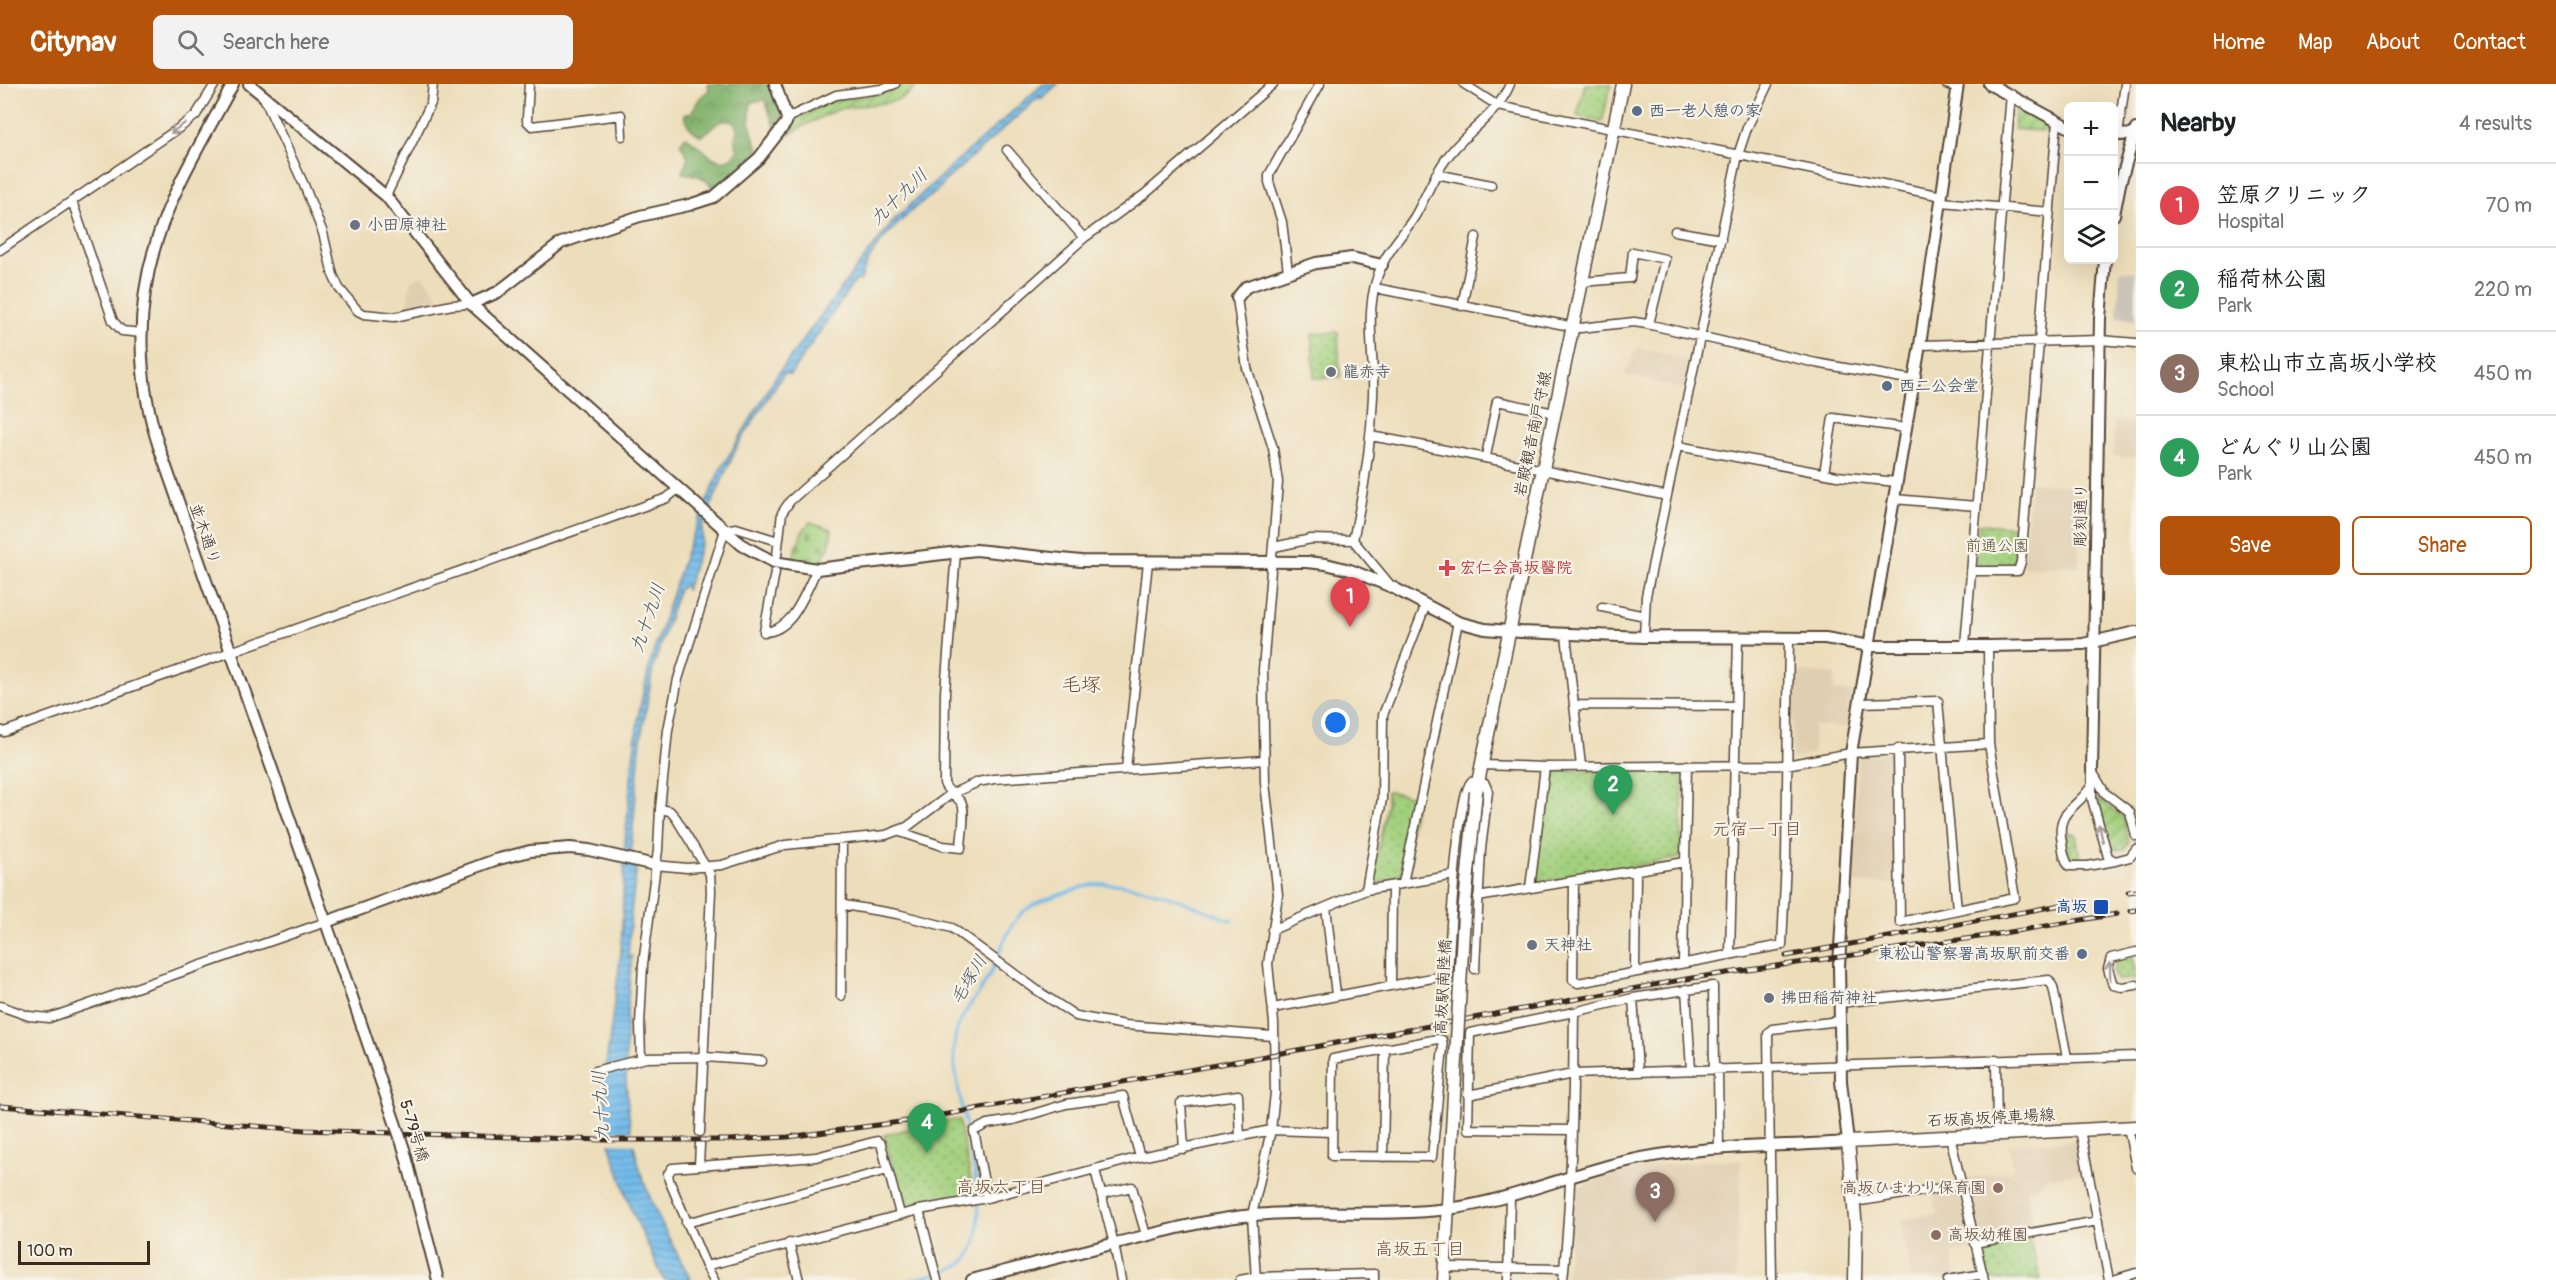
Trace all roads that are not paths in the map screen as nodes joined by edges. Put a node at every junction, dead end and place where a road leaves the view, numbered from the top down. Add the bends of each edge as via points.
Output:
1 (214, 84) edge
2 (232, 84) edge
3 (249, 84) edge
4 (434, 84) edge
5 (529, 84) edge
6 (775, 84) edge
7 (832, 84) edge
8 (895, 84) edge
9 (1273, 84) edge
10 (1320, 84) edge
11 (1464, 84) edge
12 (1510, 84) edge
13 (1623, 84) edge
14 (1768, 84) edge
15 (1946, 84) edge
16 (1989, 84) edge
17 (2125, 84) edge
18 (1958, 86) edge
19 (836, 94) junction
20 (2011, 94) junction
21 (263, 96) junction
22 (1498, 106) junction
23 (787, 118) junction
24 (2057, 122) junction
25 (2118, 124) edge
26 (2064, 125) edge
27 (1614, 129) junction
28 (2135, 132) edge
29 (622, 135) dead end
30 (2118, 135) edge
31 (1007, 150) dead end
32 (1738, 155) junction
33 (1436, 174) junction
34 (1491, 185) dead end
35 (386, 196) junction
36 (1942, 199) junction
37 (72, 201) junction
38 (2002, 208) junction
39 (2115, 210) edge
40 (2050, 212) junction
41 (1675, 231) dead end
42 (1476, 237) dead end
43 (1083, 238) junction
44 (1721, 239) junction
45 (0, 250) edge
46 (2105, 264) edge
47 (1382, 265) junction
48 (1288, 272) junction
49 (1582, 282) junction
50 (1375, 288) junction
51 (1237, 298) joint
52 (471, 303) junction
53 (1462, 306) junction
54 (1649, 324) junction
55 (1572, 327) junction
56 (142, 333) junction
57 (1701, 337) junction
58 (2100, 340) junction
59 (2039, 341) junction
60 (1990, 343) junction
61 (2136, 343) edge
62 (1920, 345) junction
63 (1914, 380) junction
64 (1554, 413) junction
65 (1906, 428) junction
66 (1370, 436) junction
67 (1678, 446) junction
68 (1486, 456) junction
69 (1542, 471) junction
70 (1824, 473) junction
71 (1897, 482) junction
72 (679, 488) junction
73 (1667, 496) junction
74 (1894, 499) junction
75 (1977, 506) junction
76 (723, 528) junction
77 (1353, 540) junction
78 (778, 541) junction
79 (1274, 547) junction
80 (956, 552) junction
81 (777, 555) dead end
82 (1148, 562) junction
83 (1273, 564) junction
84 (817, 569) junction
85 (1971, 571) junction
86 (775, 572) dead end
87 (1392, 587) junction
88 (1425, 607) junction
89 (1602, 607) dead end
90 (1645, 616) junction
91 (1458, 622) junction
92 (1508, 632) junction
93 (2136, 632) edge
94 (1566, 635) junction
95 (1644, 637) junction
96 (1738, 637) junction
97 (1789, 637) junction
98 (2094, 643) junction
99 (1965, 645) junction
100 (1870, 646) junction
101 (1988, 646) junction
102 (231, 652) junction
103 (1859, 703) junction
104 (1575, 705) junction
105 (1736, 706) junction
106 (0, 730) edge
107 (1989, 744) junction
108 (1943, 746) junction
109 (1898, 748) junction
110 (1851, 753) junction
111 (1264, 760) junction
112 (1481, 765) junction
113 (1687, 765) junction
114 (1733, 765) junction
115 (1786, 765) junction
116 (1581, 766) junction
117 (1545, 767) junction
118 (1126, 769) junction
119 (2092, 771) junction
120 (1478, 786) junction
121 (2091, 786) junction
122 (951, 794) junction
123 (660, 809) junction
124 (897, 831) junction
125 (2136, 836) edge
126 (842, 839) junction
127 (2136, 849) edge
128 (2115, 861) junction
129 (1685, 862) junction
130 (654, 864) junction
131 (705, 867) junction
132 (1636, 870) junction
133 (1455, 875) junction
134 (1574, 880) junction
135 (1403, 883) junction
136 (1392, 886) junction
137 (1530, 888) junction
138 (1366, 890) junction
139 (1478, 897) junction
140 (844, 906) junction
141 (1326, 908) junction
142 (1957, 909) junction
143 (326, 922) junction
144 (1272, 930) junction
145 (2136, 952) edge
146 (1730, 954) junction
147 (1683, 962) junction
148 (1475, 969) dead end
149 (1635, 972) junction
150 (1391, 985) junction
151 (2136, 985) edge
152 (1686, 989) junction
153 (351, 994) joint
154 (1336, 995) junction
155 (842, 996) dead end
156 (1633, 998) junction
157 (1839, 1003) junction
158 (0, 1006) edge
159 (1273, 1008) junction
160 (1574, 1012) junction
161 (1839, 1022) junction
162 (1273, 1036) junction
163 (1385, 1048) junction
164 (2136, 1056) edge
165 (705, 1057) junction
166 (2067, 1058) junction
167 (639, 1059) junction
168 (1996, 1059) junction
169 (762, 1061) dead end
170 (1840, 1064) junction
171 (1769, 1066) junction
172 (1716, 1068) junction
173 (1691, 1070) junction
174 (597, 1071) dead end
175 (1638, 1071) junction
176 (1573, 1074) junction
177 (1468, 1095) junction
178 (2132, 1127) edge
179 (1271, 1130) junction
180 (1572, 1130) junction
181 (2080, 1130) junction
182 (700, 1132) dead end
183 (1331, 1132) junction
184 (1997, 1134) junction
185 (1950, 1136) junction
186 (1240, 1137) junction
187 (1848, 1142) junction
188 (700, 1144) dead end
189 (1769, 1147) junction
190 (1184, 1149) junction
191 (1719, 1150) junction
192 (1140, 1157) junction
193 (1383, 1157) junction
194 (699, 1166) junction
195 (2136, 1168) edge
196 (888, 1170) junction
197 (1095, 1170) junction
198 (1570, 1177) junction
199 (1961, 1185) junction
200 (1101, 1194) junction
201 (1510, 1196) junction
202 (987, 1198) junction
203 (1854, 1202) junction
204 (1447, 1209) junction
205 (919, 1210) junction
206 (900, 1214) junction
207 (1252, 1215) junction
208 (2098, 1221) junction
209 (686, 1222) junction
210 (1146, 1235) junction
211 (789, 1243) junction
212 (1974, 1243) junction
213 (1114, 1244) junction
214 (706, 1266) junction
215 (1564, 1269) junction
216 (1509, 1270) junction
217 (2136, 1273) edge
218 (1444, 1274) edge
219 (1983, 1277) edge
220 (1256, 1278) edge
221 (1316, 1278) edge
222 (438, 1280) edge
223 (714, 1280) edge
224 (799, 1280) edge
225 (937, 1280) edge
226 (972, 1280) edge
227 (1121, 1280) edge
228 (1240, 1280) edge
229 (1374, 1280) edge
230 (1508, 1280) edge
231 (1563, 1280) edge
232 (1772, 1280) edge
233 (1855, 1280) edge
234 (1948, 1280) edge
235 (2111, 1280) edge

1 -> 37 street via 196,115
2 - 56 street, 並木通り via 186,172 157,240 149,267
3 - 21 street
4 - 35 street via 431,103
5 - 29 street via 527,121 532,126 621,115
6 - 23 street
7 - 19 street
8 - 19 street
9 - 43 street via 1145,194
10 - 48 street via 1269,175 1284,232
11 - 22 street
12 - 22 street
13 - 27 main road, 岩殿観音南戸守線
14 - 32 street
15 - 18 street
16 - 20 street
17 - 25 street
18 - 36 street
19 - 23 street
20 - 24 street
20 - 38 street
21 - 35 street
21 - 52 street via 323,233 336,281 358,311 394,317
22 - 27 street
22 - 33 street via 1455,147
23 - 52 street via 759,158 711,199 640,216 561,243 498,292
24 - 26 street
24 - 40 street
27 - 32 street
27 - 49 main road, 岩殿観音南戸守線
28 - 30 street
28 - 39 street
31 - 43 street
32 - 36 street
32 - 44 street
33 - 34 street
33 - 47 street via 1415,216
35 - 52 street
36 - 38 street
36 - 62 street
37 - 45 street
37 - 56 street via 113,321 122,331
38 - 40 street
38 - 60 street
40 - 59 street
41 - 44 street
42 - 53 street
43 - 78 street via 790,501 782,513
44 - 57 street
46 - 58 street, 彫刻通り
47 - 48 street via 1352,258
47 - 50 street
48 - 51 street via 1246,287
49 - 54 street via 1630,278 1633,252 1665,259
49 - 55 main road, 岩殿観音南戸守線
50 - 53 street
50 - 66 street via 1370,314
51 - 79 street via 1247,368 1276,465
52 - 72 street
53 - 55 street
54 - 55 street
54 - 57 street
55 - 64 main road, 岩殿観音南戸守線
56 - 102 street, 並木通り via 143,382 152,425
57 - 63 street
57 - 67 street
58 - 59 street
58 - 61 street
58 - 98 street, 彫刻通り
59 - 60 street
59 - 85 street via 2021,562 2018,571
60 - 62 street
60 - 75 street
62 - 63 street
63 - 65 street
64 - 68 street via 1497,401
64 - 69 main road, 岩殿観音南戸守線
65 - 70 street via 1833,417
65 - 71 street
66 - 68 street
66 - 77 street
67 - 70 street
67 - 73 street
68 - 69 street
69 - 73 street
69 - 92 main road, 岩殿観音南戸守線
70 - 71 street
71 - 74 street
72 - 76 street
72 - 102 street via 667,498
73 - 90 street
74 - 75 street
74 - 100 street
75 - 85 street
76 - 78 street
76 - 84 street via 752,552 774,562
76 - 123 street via 678,679
77 - 79 street via 1311,539
77 - 87 street
78 - 81 street
79 - 83 street
80 - 82 street
80 - 84 street
80 - 122 street via 945,701 944,783
82 - 83 street
82 - 118 street
83 - 87 street via 1326,564
83 - 111 street via 1263,670
84 - 86 street via 794,614 778,630 765,633
85 - 99 street
87 - 88 street
88 - 91 street
88 - 138 street via 1383,715 1382,799
89 - 90 street
90 - 95 street
91 - 92 street
91 - 135 street
92 - 94 street
92 - 112 main road, 岩殿観音南戸守線
93 - 98 street
94 - 95 street
94 - 104 street
95 - 96 street
96 - 97 street
96 - 105 street
97 - 100 street
97 - 115 street
98 - 101 street
98 - 119 street, 彫刻通り
99 - 100 street
99 - 101 street
100 - 103 street
101 - 107 street
102 - 106 street via 4,732
102 - 143 street, 並木通り
103 - 108 street via 1938,701
103 - 110 street
104 - 105 street
104 - 116 street
105 - 114 street
107 - 108 street
107 - 142 street via 2015,897
108 - 109 street
108 - 142 street
109 - 110 street
109 - 142 street via 1900,922
110 - 115 street
110 - 157 street
111 - 118 street
111 - 144 street via 1277,875 1277,911
112 - 117 street
112 - 120 main road, 岩殿観音南戸守線
113 - 114 street
113 - 116 street
113 - 129 street
114 - 115 street
114 - 146 street
115 - 146 street via 1782,945
116 - 117 street
117 - 137 street
118 - 122 street via 994,779
119 - 121 street
119 - 125 street via 2105,793 2130,812
120 - 133 street via 1471,782 1464,794
120 - 139 street via 1485,784 1488,790
120 - 204 main road, 高坂駅南陸橋, bridge via 1464,914
128 -> 121 street via 2105,851
121 - 128 street via 2062,819 2060,836 2066,861 2069,866 2079,867
122 - 124 street
122 - 124 street via 964,810 961,848
123 - 130 street
123 - 131 street via 670,811 676,818
124 - 126 street via 886,836
126 - 131 street via 785,845
126 - 140 street
127 - 128 street via 2130,857
129 - 132 street
129 - 147 street
130 - 131 street
130 - 143 street via 570,848 530,851 495,860
130 - 167 street via 643,964
131 - 165 street via 710,874 711,891
132 - 134 street
132 - 149 street
133 - 135 street
133 - 150 street via 1448,975
134 - 137 street
134 - 149 street via 1573,980 1578,983
135 - 136 street
136 - 138 street
136 - 150 street
137 - 139 street
138 - 141 street
139 - 148 street
140 - 155 street
140 - 162 street via 952,928 1076,1016 1125,1025
141 - 144 street
141 - 154 street
143 - 153 street, 並木通り
143 - 158 street via 49,1018
144 - 159 street via 1268,964
151 -> 145 street via 2113,985 2108,969 2111,958
146 - 147 street
147 - 149 street
150 - 154 street
152 - 156 street
152 - 172 street via 1713,986
152 - 173 street
153 - 222 street, 5-79号橋, bridge via 404,1149
154 - 159 street
156 - 160 street
156 - 175 street
157 - 161 street
157 - 166 street via 2049,980 2054,987
159 - 162 street
160 - 176 street
160 - 177 street via 1470,1034
161 - 170 street
161 - 171 street via 1772,1029 1768,1034
162 - 179 street via 1275,1093
163 - 183 street via 1333,1059
163 - 193 street
163 - 193 street via 1438,1039 1443,1047 1434,1154 1429,1158
164 - 166 street
165 - 167 street
165 - 169 street
165 - 182 street
166 - 168 street
167 - 174 street
168 - 170 street
168 - 184 street
170 - 171 street
170 - 187 street
171 - 172 street
171 - 189 street
172 - 173 street
172 - 191 street
173 - 175 street
175 - 176 street
176 - 177 street
176 - 180 street
177 - 180 street via 1468,1129
178 - 181 main road, 石坂高坂停車場線
178 - 195 street
179 - 183 street
179 - 186 street
179 - 207 street
180 - 198 street
181 - 184 main road, 石坂高坂停車場線
181 - 208 street
183 - 193 street via 1332,1156
184 - 185 main road, 石坂高坂停車場線
185 - 187 main road, 石坂高坂停車場線
185 - 199 street
186 - 190 street
186 - 190 street via 1238,1095 1181,1103
187 - 189 street
187 - 203 main road
188 - 194 street
189 - 191 street
189 - 232 street
190 - 192 street
191 - 198 street via 1634,1160
192 - 197 street
192 - 202 street via 1123,1096 1066,1104 987,1124 974,1131
194 - 196 street via 816,1156 877,1141
194 - 209 street via 672,1168 668,1174
196 - 206 street
196 - 209 street
197 - 200 street
197 - 202 street
198 - 201 street
198 - 215 street
199 - 203 street
199 - 212 street
200 - 210 street via 1132,1187
200 - 213 street
201 - 204 street
201 - 216 street
202 - 205 street
203 - 233 main road
204 - 207 street
204 - 218 main road
205 - 206 street
205 - 225 street
206 - 211 street
207 - 210 street
207 - 220 street
208 - 212 street
208 - 235 street
209 - 214 street
210 - 213 street
211 - 214 street
211 - 224 street
212 - 219 street
213 - 226 street
213 - 227 street
214 - 223 street
215 - 216 street
215 - 231 street
216 - 218 street
216 - 230 street
217 - 235 street
219 - 234 street
220 - 221 street
220 - 228 street
221 - 229 street via 1374,1274

